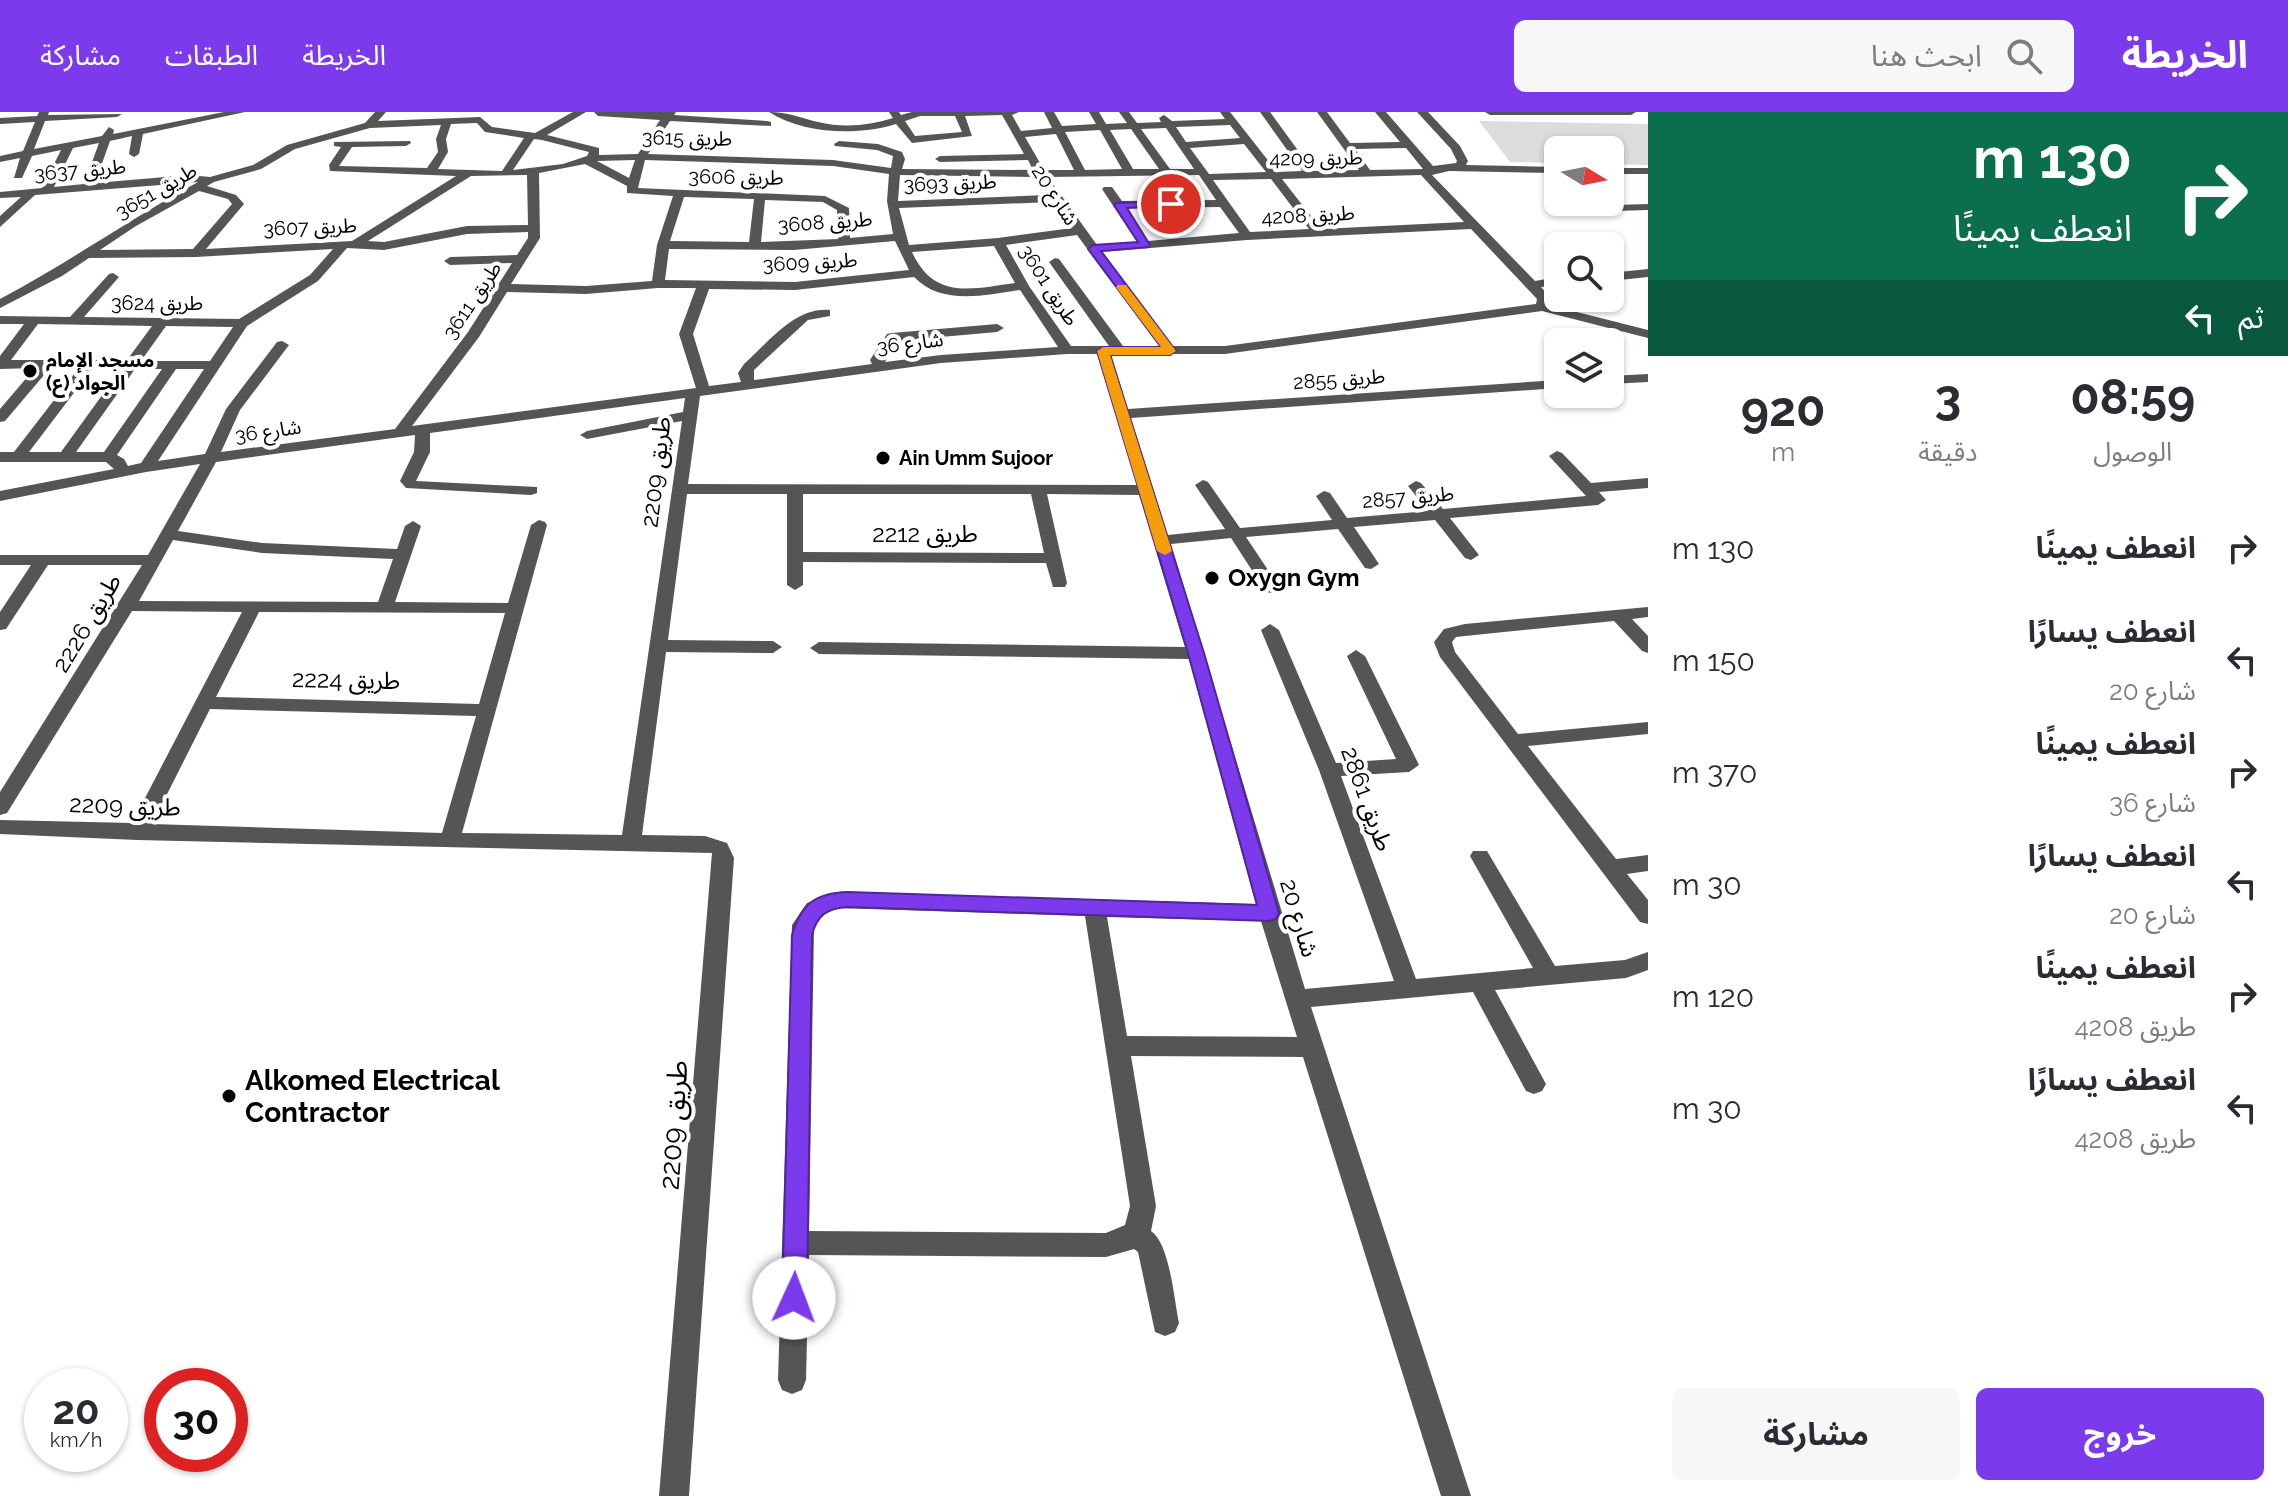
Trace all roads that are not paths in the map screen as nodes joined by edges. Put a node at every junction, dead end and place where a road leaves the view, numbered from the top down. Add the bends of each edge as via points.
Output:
1 (238, 112) edge
2 (381, 112) edge
3 (583, 112) edge
4 (775, 112) edge
5 (1005, 112) edge
6 (1014, 112) edge
7 (1094, 112) edge
8 (1124, 112) edge
9 (1160, 112) edge
10 (1225, 112) edge
11 (1265, 112) edge
12 (1322, 112) edge
13 (1380, 112) edge
14 (1422, 112) edge
15 (1490, 112) edge
16 (1631, 112) edge
17 (117, 113) edge
18 (598, 113) edge
19 (958, 113) edge
20 (670, 114) edge
21 (42, 115) edge
22 (897, 115) edge
23 (1074, 117) dead end
24 (0, 121) edge
25 (447, 121) junction
26 (1233, 122) junction
27 (1055, 123) edge
28 (1170, 124) junction
29 (369, 125) junction
30 (1134, 127) junction
31 (831, 128) junction
32 (1105, 128) junction
33 (138, 130) junction
34 (1020, 134) junction
35 (534, 136) junction
36 (106, 138) junction
37 (322, 139) junction
38 (769, 142) junction
39 (406, 143) dead end
40 (839, 144) junction
41 (69, 145) junction
42 (348, 145) junction
43 (1184, 145) junction
44 (1408, 145) junction
45 (1346, 146) junction
46 (1268, 147) junction
47 (972, 153) junction
48 (25, 154) junction
49 (134, 154) dead end
50 (592, 156) junction
51 (641, 157) junction
52 (1031, 157) junction
53 (0, 158) edge
54 (940, 159) dead end
55 (833, 163) junction
56 (1452, 168) junction
57 (1544, 170) edge
58 (1428, 171) junction
59 (1624, 171) edge
60 (1648, 171) edge
61 (533, 172) junction
62 (897, 172) junction
63 (1040, 172) junction
64 (1081, 172) junction
65 (1129, 172) junction
66 (1167, 172) junction
67 (430, 173) junction
68 (467, 174) junction
69 (505, 174) junction
70 (973, 174) junction
71 (1204, 175) junction
72 (1368, 175) junction
73 (18, 176) dead end
74 (1276, 177) junction
75 (1311, 177) junction
76 (785, 179) junction
77 (210, 180) junction
78 (631, 184) junction
79 (198, 187) junction
80 (88, 188) junction
81 (1108, 189) dead end
82 (46, 191) junction
83 (928, 192) dead end
84 (31, 193) junction
85 (679, 194) junction
86 (0, 195) edge
87 (760, 195) junction
88 (893, 198) junction
89 (1055, 198) junction
90 (1224, 203) junction
91 (970, 204) junction
92 (1119, 205) junction
93 (1648, 207) edge
94 (1624, 208) edge
95 (0, 223) edge
96 (1474, 225) junction
97 (534, 228) junction
98 (1078, 231) junction
99 (1317, 232) junction
100 (1247, 236) junction
101 (898, 237) junction
102 (844, 240) junction
103 (998, 242) junction
104 (349, 244) junction
105 (663, 245) junction
106 (1145, 245) junction
107 (755, 246) junction
108 (906, 249) junction
109 (1093, 249) junction
110 (196, 253) junction
111 (87, 254) junction
112 (523, 259) junction
113 (450, 261) dead end
114 (1055, 262) dead end
115 (917, 273) junction
116 (1648, 273) edge
117 (1624, 276) edge
118 (113, 277) dead end
119 (1544, 283) edge
120 (658, 284) junction
121 (704, 284) junction
122 (1532, 285) junction
123 (1023, 286) junction
124 (506, 288) junction
125 (0, 304) edge
126 (1542, 307) junction
127 (825, 313) dead end
128 (0, 320) edge
129 (33, 322) junction
130 (73, 322) junction
131 (161, 323) junction
132 (242, 323) junction
133 (997, 328) dead end
134 (1648, 334) edge
135 (282, 345) dead end
136 (1067, 350) junction
137 (1111, 350) junction
138 (1170, 351) junction
139 (0, 364) edge
140 (46, 364) junction
141 (88, 364) junction
142 (130, 365) junction
143 (172, 365) junction
144 (212, 365) junction
145 (881, 367) junction
146 (1648, 378) edge
147 (1624, 379) edge
148 (749, 385) junction
149 (1544, 385) edge
150 (698, 392) junction
151 (1122, 414) junction
152 (689, 415) junction
153 (0, 418) edge
154 (423, 430) junction
155 (399, 434) junction
156 (587, 435) dead end
157 (19, 456) junction
158 (66, 456) junction
159 (1557, 456) dead end
160 (0, 457) edge
161 (108, 457) junction
162 (210, 460) junction
163 (146, 467) junction
164 (123, 471) junction
165 (1648, 483) edge
166 (1203, 485) dead end
167 (1416, 486) dead end
168 (1589, 488) junction
169 (682, 489) junction
170 (795, 489) junction
171 (531, 490) dead end
172 (1038, 490) junction
173 (1146, 490) junction
174 (0, 496) edge
175 (1324, 496) dead end
176 (1440, 516) junction
177 (539, 525) dead end
178 (1343, 525) junction
179 (413, 526) dead end
180 (167, 534) junction
181 (1236, 534) junction
182 (1161, 540) junction
183 (403, 554) junction
184 (1471, 555) dead end
185 (795, 557) junction
186 (1054, 558) junction
187 (0, 560) edge
188 (151, 560) junction
189 (42, 561) junction
190 (1371, 564) dead end
191 (1059, 583) dead end
192 (795, 585) dead end
193 (1272, 588) dead end
194 (127, 606) junction
195 (253, 607) junction
196 (385, 607) junction
197 (516, 608) junction
198 (1648, 612) edge
199 (1618, 615) junction
200 (0, 625) edge
201 (1270, 630) dead end
202 (659, 646) junction
203 (773, 647) dead end
204 (1648, 647) edge
205 (819, 648) dead end
206 (1196, 653) junction
207 (1356, 656) dead end
208 (204, 703) junction
209 (487, 710) junction
210 (1648, 728) edge
211 (1513, 741) junction
212 (1329, 770) junction
213 (0, 808) edge
214 (0, 827) edge
215 (137, 833) junction
216 (450, 840) junction
217 (631, 842) junction
218 (1480, 856) dead end
219 (1648, 863) edge
220 (1611, 868) junction
221 (1095, 908) junction
222 (1269, 913) junction
223 (1648, 916) edge
224 (1648, 961) edge
225 (1549, 977) junction
226 (1480, 983) junction
227 (1408, 989) junction
228 (1296, 999) junction
229 (1117, 1046) junction
230 (1311, 1047) junction
231 (1534, 1084) dead end
232 (1136, 1235) junction
233 (796, 1243) junction
234 (1165, 1323) dead end
235 (792, 1380) dead end
236 (674, 1496) edge
237 (1456, 1496) edge

1 - 33 street
2 - 29 street
3 - 18 street
3 - 35 street
4 - 31 street
4 - 38 street
5 - 6 street
5 - 19 street
5 - 34 street, شارع 20
7 - 32 street
8 - 30 street
9 - 28 street
10 - 26 street
11 - 46 street
12 - 45 street
13 - 44 street
14 - 56 street via 1461,157 1459,166
15 - 16 street
17 - 21 street
17 - 36 street
18 - 20 street
19 - 22 street
19 - 22 street via 968,134 912,140
20 - 38 street
20 - 51 street
21 - 24 street
21 - 48 street
22 - 31 street via 878,126
23 - 27 street
25 - 29 street, طريق 3651
25 - 35 street, طريق 3651 via 484,121 489,130
25 - 67 street via 443,152
26 - 28 street
26 - 46 street
27 - 32 street
27 - 34 street
27 - 64 street
28 - 30 street
28 - 43 street
29 - 37 street, طريق 3651
30 - 32 street
30 - 66 street
31 - 40 street
32 - 65 street
33 - 36 street
33 - 49 street
34 - 52 street, شارع 20
35 - 50 street
35 - 69 street
36 - 41 street
36 - 80 street
37 - 42 street
37 - 77 street, طريق 3651
38 - 51 street, طريق 3615
38 - 76 street, طريق 3615
39 - 42 street
40 - 55 street
40 - 62 street via 890,150 900,159
41 - 48 street
41 - 82 street
42 - 67 street, طريق 3615 via 334,169
43 - 46 street
43 - 71 street
44 - 45 street
44 - 58 street
45 - 72 street
46 - 74 street
46 - 75 street
47 - 52 street
47 - 54 street
47 - 70 street
48 - 53 street
48 - 73 street
50 - 51 street, طريق 3615
50 - 61 street, طريق 3615
50 - 78 street
51 - 78 street
52 - 63 street, شارع 20
55 - 62 street, طريق 3615
55 - 76 street, طريق 3615
56 - 57 street
56 - 58 street
58 - 72 street, طريق 4209
58 - 96 street via 1430,181
59 - 60 street
61 - 69 street, طريق 3615
61 - 97 street, طريق 3611
62 - 70 street, طريق 3615
62 - 88 street, طريق 3693
63 - 64 street, طريق 4209
63 - 70 street, طريق 3615
63 - 89 street, شارع 20
64 - 65 street, طريق 4209
65 - 66 street, طريق 4209
66 - 71 street, طريق 4209
67 - 68 street, طريق 3615
68 - 69 street, طريق 3615
68 - 104 street
70 - 91 street via 968,181
71 - 74 street, طريق 4209
71 - 90 street
72 - 75 street, طريق 4209
74 - 75 street, طريق 4209
74 - 99 street
76 - 87 street, طريق 3606
76 - 102 street, طريق 3606 via 838,203
77 - 79 street, طريق 3651
77 - 80 street, طريق 3637
78 - 85 street, طريق 3606 via 633,192
79 - 110 street via 232,197 238,204
79 - 111 street, طريق 3651
80 - 82 street, طريق 3637
81 - 92 street
82 - 84 street, طريق 3637
83 - 88 street
84 - 86 street, طريق 3637
84 - 95 street
85 - 87 street, طريق 3606
85 - 105 street
87 - 107 street, طريق 3608
88 - 91 street, طريق 3693
88 - 101 street, طريق 3693
89 - 91 street, طريق 3693
89 - 98 street, شارع 20
90 - 92 street
90 - 100 street
92 - 106 street
93 - 94 street
96 - 99 street, طريق 4208
96 - 122 street
97 - 104 street, طريق 3607 via 467,230 396,245
97 - 112 street, طريق 3611
98 - 103 street, طريق 3601
98 - 109 street, شارع 20
99 - 100 street, طريق 4208
100 - 106 street, طريق 4208
101 - 102 street, طريق 3608
101 - 108 street, طريق 3693
102 - 107 street, طريق 3608
103 - 108 street, طريق 3601
103 - 123 street, طريق 3601
104 - 110 street, طريق 3607
104 - 132 street via 314,278
105 - 107 street, طريق 3608
105 - 120 street
106 - 109 street, طريق 4208
108 - 115 street, طريق 3693
109 - 138 street, شارع 20
110 - 111 street, طريق 3607
111 - 125 street, طريق 3651
112 - 113 street
112 - 124 street, طريق 3611
114 - 137 street, شارع 20
115 - 121 street, طريق 3609 via 811,285
115 - 123 street via 927,285 952,292
116 - 117 street
118 - 130 street, طريق 3624
119 - 122 street
120 - 121 street, طريق 3609
120 - 124 street, طريق 3609 via 598,290
121 - 150 street via 686,334
122 - 126 street via 1544,298
123 - 136 street, طريق 3601
124 - 155 street, طريق 3611
126 - 134 street
126 - 138 street, شارع 36 via 1225,350
127 - 148 street via 804,317 749,367
128 - 129 street, طريق 3624
129 - 130 street, طريق 3624
129 - 139 street
130 - 131 street, طريق 3624
131 - 132 street, طريق 3624
131 - 142 street
132 - 144 street
133 - 145 street via 892,337 877,360
135 - 162 street via 233,409
136 - 137 street, شارع 36
136 - 145 street, شارع 36
137 - 138 street, شارع 36
137 - 151 street, شارع 20
139 - 140 street
140 - 141 street
140 - 153 street
141 - 142 street
141 - 157 street
142 - 143 street
142 - 158 street
143 - 144 street
143 - 161 street
144 - 163 street
145 - 148 street, شارع 36
146 - 147 street
148 - 150 street, شارع 36
149 - 151 street, طريق 2855
150 - 152 street, طريق 2209
150 - 154 street, شارع 36
151 - 173 street, شارع 20
152 - 156 street
152 - 169 street, طريق 2209
154 - 155 street, شارع 36
154 - 171 street via 411,485
155 - 162 street, شارع 36
157 - 158 street
157 - 160 street
158 - 161 street
159 - 168 street
161 - 164 street
162 - 163 street, شارع 36
162 - 180 street, طريق 2226
163 - 164 street, شارع 36
164 - 174 street, شارع 36
165 - 168 street
166 - 181 street
167 - 176 street
168 - 176 street, طريق 2857 via 1598,500 1592,503
169 - 170 street, طريق 2212
169 - 202 street, طريق 2209
170 - 172 street, طريق 2212
170 - 185 street
172 - 173 street, طريق 2212
172 - 186 street
173 - 182 street, شارع 20
175 - 178 street
176 - 178 street, طريق 2857
176 - 184 street
177 - 197 street
178 - 181 street, طريق 2857
178 - 190 street
179 - 183 street
180 - 183 street via 262,548
180 - 188 street, طريق 2226
181 - 182 street, طريق 2857
181 - 193 street
182 - 206 street, شارع 20
183 - 196 street
185 - 186 street, طريق 2212
185 - 192 street
186 - 191 street
187 - 189 street
188 - 189 street
188 - 194 street, طريق 2226
189 - 200 street
194 - 195 street
194 - 213 street, طريق 2226
195 - 196 street
195 - 208 street
196 - 197 street
197 - 209 street
198 - 199 street
199 - 204 street
199 - 211 street via 1465,630 1446,637 1446,653
201 - 212 street, طريق 2861
202 - 203 street
202 - 217 street, طريق 2209
205 - 206 street
206 - 222 street, شارع 20
207 - 212 street via 1409,765
208 - 209 street, طريق 2224
208 - 215 street
209 - 216 street
210 - 211 street
211 - 220 street
212 - 227 street, طريق 2861
214 - 215 street, طريق 2209
215 - 216 street, طريق 2209
216 - 217 street, طريق 2209
217 - 236 street, طريق 2209 via 705,844 720,848 724,858
218 - 225 street
219 - 220 street
220 - 223 street
221 - 222 street
221 - 229 street
221 - 233 street via 848,900 824,903 807,916 802,935
222 - 228 street, شارع 20
224 - 225 street via 1626,969
225 - 226 street
226 - 227 street
226 - 231 street
227 - 228 street
228 - 230 street, شارع 20
229 - 230 street
229 - 232 street via 1143,1206
230 - 237 street, شارع 20
232 - 233 street via 1106,1245
232 - 234 street via 1151,1251
233 - 235 street

